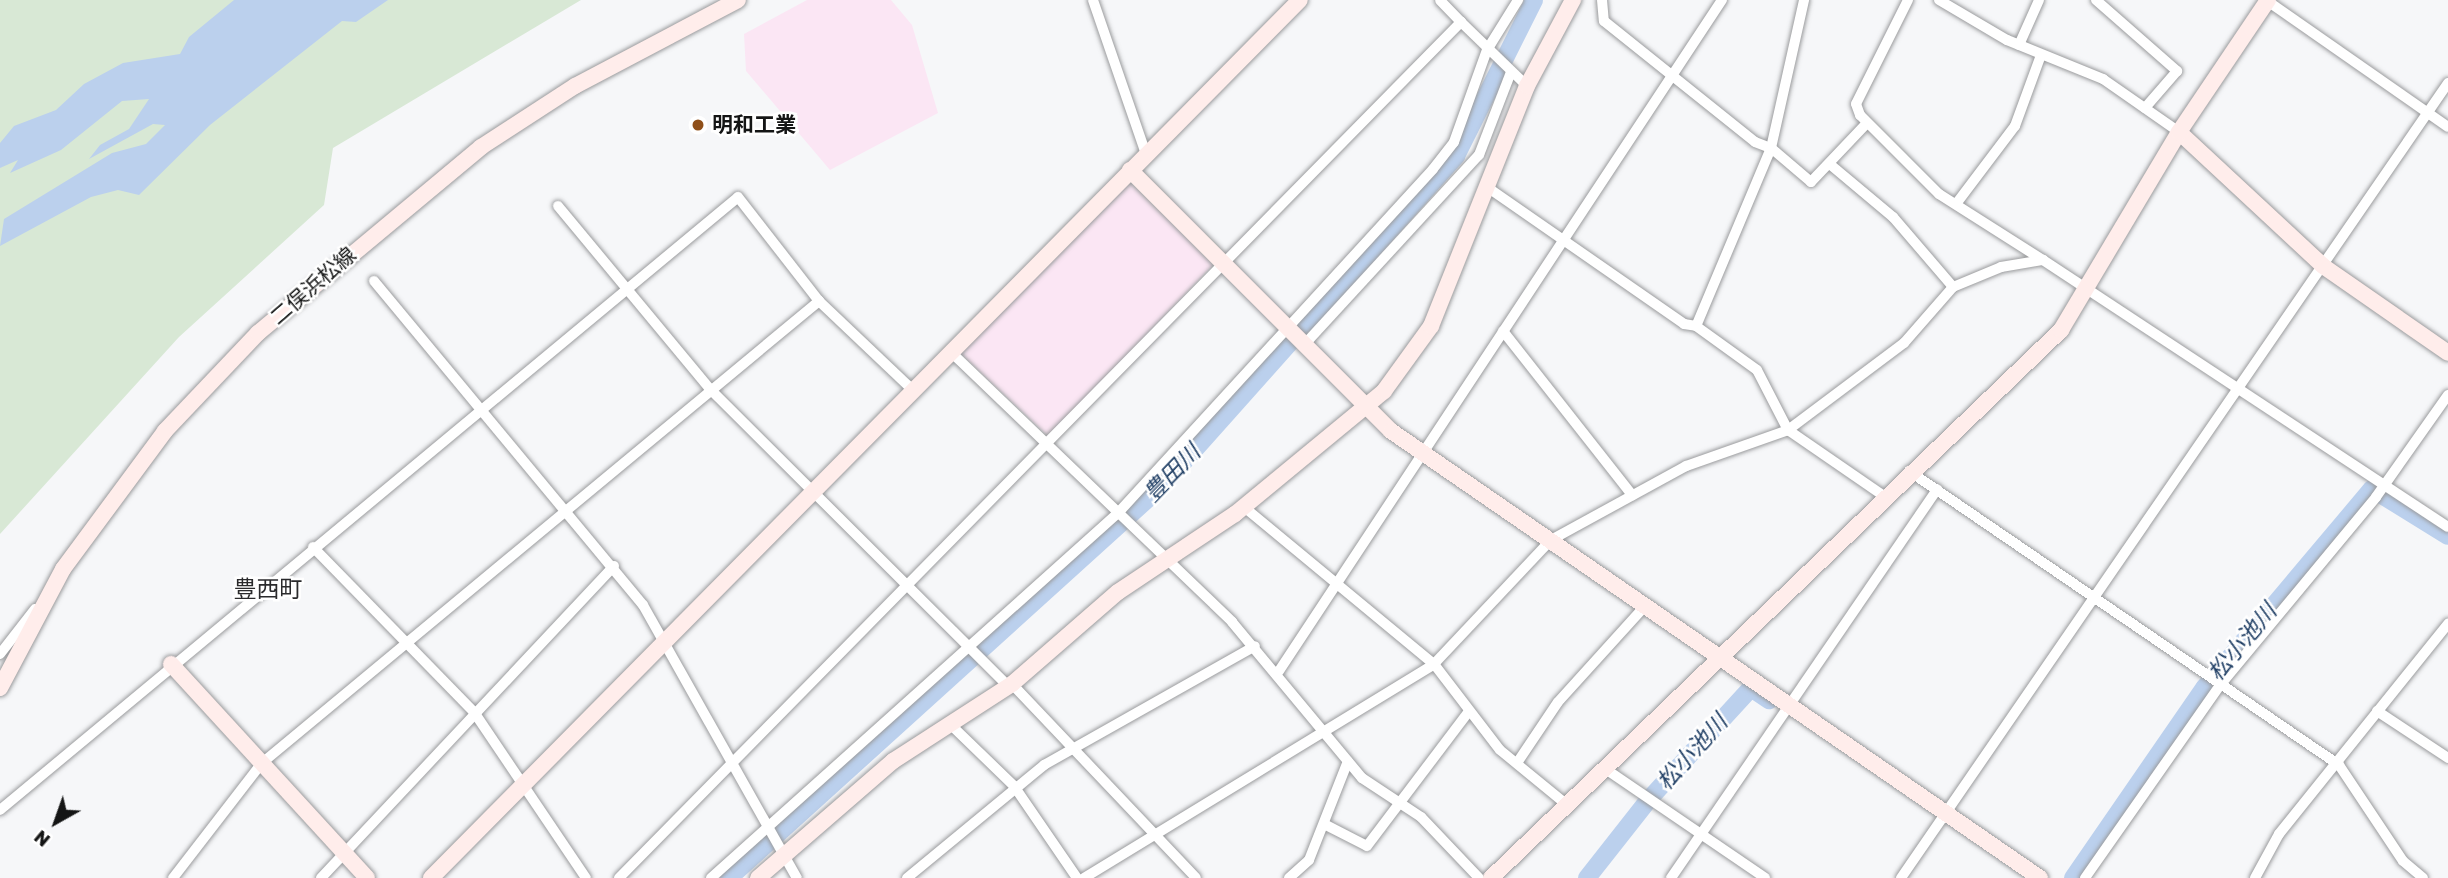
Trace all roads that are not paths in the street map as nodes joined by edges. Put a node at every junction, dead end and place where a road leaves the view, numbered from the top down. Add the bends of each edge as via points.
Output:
1 (738, 0) edge
2 (1093, 0) edge
3 (1300, 0) edge
4 (1440, 0) edge
5 (1518, 0) edge
6 (1573, 0) edge
7 (1602, 0) edge
8 (1722, 0) edge
9 (1804, 0) edge
10 (1908, 0) edge
11 (1939, 0) edge
12 (2039, 0) edge
13 (2096, 0) edge
14 (2267, 0) edge
15 (1461, 22) junction
16 (2019, 45) junction
17 (1489, 52) junction
18 (2041, 55) junction
19 (1509, 70) junction
20 (1671, 75) junction
21 (2448, 83) edge
22 (1527, 86) junction
23 (2145, 108) junction
24 (2427, 113) junction
25 (1866, 124) junction
26 (2448, 127) edge
27 (2179, 132) junction
28 (1771, 148) junction
29 (1146, 154) junction
30 (1832, 166) junction
31 (1130, 170) junction
32 (1487, 187) junction
33 (1956, 204) junction
34 (558, 206) dead end
35 (1565, 237) junction
36 (2043, 260) junction
37 (1225, 264) junction
38 (2323, 266) junction
39 (374, 281) dead end
40 (627, 287) junction
41 (1953, 287) junction
42 (2088, 288) junction
43 (819, 301) junction
44 (1696, 326) junction
45 (1288, 327) junction
46 (1503, 331) junction
47 (1303, 342) junction
48 (2448, 353) edge
49 (953, 354) junction
50 (2238, 387) junction
51 (713, 392) junction
52 (915, 392) junction
53 (2448, 395) edge
54 (1368, 408) junction
55 (482, 409) junction
56 (1788, 430) junction
57 (1049, 443) junction
58 (1424, 454) junction
59 (1909, 471) junction
60 (1937, 489) junction
61 (2382, 490) junction
62 (814, 494) junction
63 (1632, 495) junction
64 (1884, 496) junction
65 (1244, 507) junction
66 (568, 511) junction
67 (1118, 514) junction
68 (2448, 527) edge
69 (1551, 540) junction
70 (313, 547) junction
71 (1164, 559) junction
72 (614, 566) junction
73 (63, 569) junction
74 (909, 586) junction
75 (1336, 588) junction
76 (2093, 597) junction
77 (1645, 607) junction
78 (2448, 624) edge
79 (408, 643) junction
80 (663, 646) junction
81 (1255, 646) junction
82 (969, 647) junction
83 (0, 654) edge
84 (1717, 656) junction
85 (171, 664) junction
86 (1434, 664) junction
87 (1279, 671) junction
88 (2220, 683) junction
89 (1010, 685) junction
90 (0, 688) edge
91 (1789, 706) junction
92 (2377, 710) junction
93 (1469, 711) junction
94 (474, 712) junction
95 (950, 724) junction
96 (1325, 732) junction
97 (1074, 748) junction
98 (2448, 758) edge
99 (1348, 761) junction
100 (262, 763) junction
101 (1517, 763) junction
102 (731, 765) junction
103 (2339, 765) junction
104 (1604, 768) junction
105 (523, 785) junction
106 (1014, 786) junction
107 (1398, 800) junction
108 (1566, 804) junction
109 (0, 810) edge
110 (1945, 813) junction
111 (1324, 824) junction
112 (767, 830) junction
113 (1152, 833) junction
114 (1701, 834) junction
115 (779, 852) junction
116 (344, 853) junction
117 (173, 878) edge
118 (321, 878) edge
119 (367, 878) edge
120 (431, 878) edge
121 (586, 878) edge
122 (619, 878) edge
123 (711, 878) edge
124 (758, 878) edge
125 (797, 878) edge
126 (907, 878) edge
127 (1077, 878) edge
128 (1084, 878) edge
129 (1196, 878) edge
130 (1289, 878) edge
131 (1479, 878) edge
132 (1491, 878) edge
133 (1671, 878) edge
134 (1765, 878) edge
135 (1901, 878) edge
136 (2040, 878) edge
137 (2085, 878) edge
138 (2255, 878) edge
139 (2423, 878) edge

1 - 73 street, 二俣浜松線 via 552,101 481,147 349,254 258,333 165,431
2 - 29 street
3 - 29 street
4 - 15 street
5 - 17 street
6 - 22 street
7 - 20 street via 1604,21
8 - 20 street
9 - 28 street
10 - 25 street via 1892,43 1856,104
11 - 16 street
12 - 16 street
13 - 23 street via 2177,71
14 - 24 street
14 - 27 street
15 - 17 street
15 - 37 street
16 - 18 street
17 - 19 street
17 - 45 street via 1454,142
18 - 23 street via 2085,70
18 - 33 street via 2015,126
19 - 22 street
19 - 47 street via 1479,155
20 - 28 street
20 - 35 street
21 - 24 street
22 - 32 street
23 - 27 street
24 - 26 street
24 - 38 street
25 - 30 street
25 - 33 street
27 - 38 street
27 - 42 street
28 - 30 street via 1811,182
28 - 44 street
29 - 31 street
30 - 41 street via 1893,217
31 - 37 street
31 - 49 street
32 - 35 street
32 - 54 street via 1425,337
33 - 36 street
34 - 40 street
35 - 44 street via 1684,324
35 - 46 street
36 - 41 street via 1970,275
36 - 42 street
37 - 45 street
37 - 57 street
38 - 48 street
38 - 50 street
39 - 55 street
40 - 43 street via 738,197
40 - 51 street
40 - 55 street
41 - 56 street via 1904,342
42 - 50 street
42 - 59 street via 2061,330
43 - 51 street
43 - 52 street
44 - 56 street via 1757,370
45 - 47 street
45 - 67 street
46 - 58 street
46 - 63 street
47 - 54 street
49 - 52 street
49 - 57 street
50 - 61 street
50 - 76 street
51 - 62 street
51 - 66 street
52 - 62 street
53 - 61 street
54 - 58 street
54 - 65 street
55 - 66 street
55 - 70 street
56 - 63 street via 1721,450
56 - 64 street
57 - 67 street
57 - 74 street
58 - 69 street
58 - 75 street
59 - 60 street
59 - 64 street
60 - 76 street
60 - 91 street
61 - 68 street
61 - 88 street
62 - 74 street
62 - 80 street
63 - 69 street
64 - 84 street
65 - 71 street
65 - 75 street
66 - 72 street
66 - 79 street
67 - 71 street
67 - 82 street
69 - 77 street
69 - 86 street
70 - 79 street
70 - 85 street
71 - 81 street
71 - 89 street
72 - 80 street
72 - 94 street
73 - 83 street
73 - 90 street, 二俣浜松線
74 - 82 street
74 - 102 street
75 - 86 street
75 - 87 street
76 - 88 street
76 - 110 street
77 - 84 street
77 - 101 street via 1558,702
78 - 92 street
79 - 94 street
79 - 100 street
80 - 102 street
80 - 105 street
81 - 87 street
81 - 97 street
82 - 89 street
82 - 112 street
84 - 91 street
84 - 104 street
85 - 100 street
85 - 109 street
86 - 93 street
86 - 96 street
87 - 96 street
88 - 103 street
88 - 137 street
89 - 95 street
89 - 97 street
91 - 110 street
91 - 114 street
92 - 98 street
92 - 103 street
93 - 101 street
93 - 107 street
94 - 105 street
94 - 116 street
95 - 106 street
95 - 115 street via 893,761
96 - 99 street
96 - 113 street
97 - 106 street
97 - 113 street
99 - 107 street
99 - 111 street
100 - 116 street
100 - 117 street
101 - 108 street
102 - 112 street
102 - 122 street
103 - 138 street via 2279,834
103 - 139 street via 2403,861
104 - 108 street
104 - 114 street
105 - 120 street
105 - 121 street
106 - 126 street
106 - 127 street
107 - 111 street via 1367,846
107 - 131 street
108 - 132 street
110 - 135 street
110 - 136 street
111 - 130 street via 1309,860
112 - 115 street
112 - 123 street
113 - 128 street
113 - 129 street
114 - 133 street
114 - 134 street
115 - 124 street
115 - 125 street
116 - 118 street
116 - 119 street

